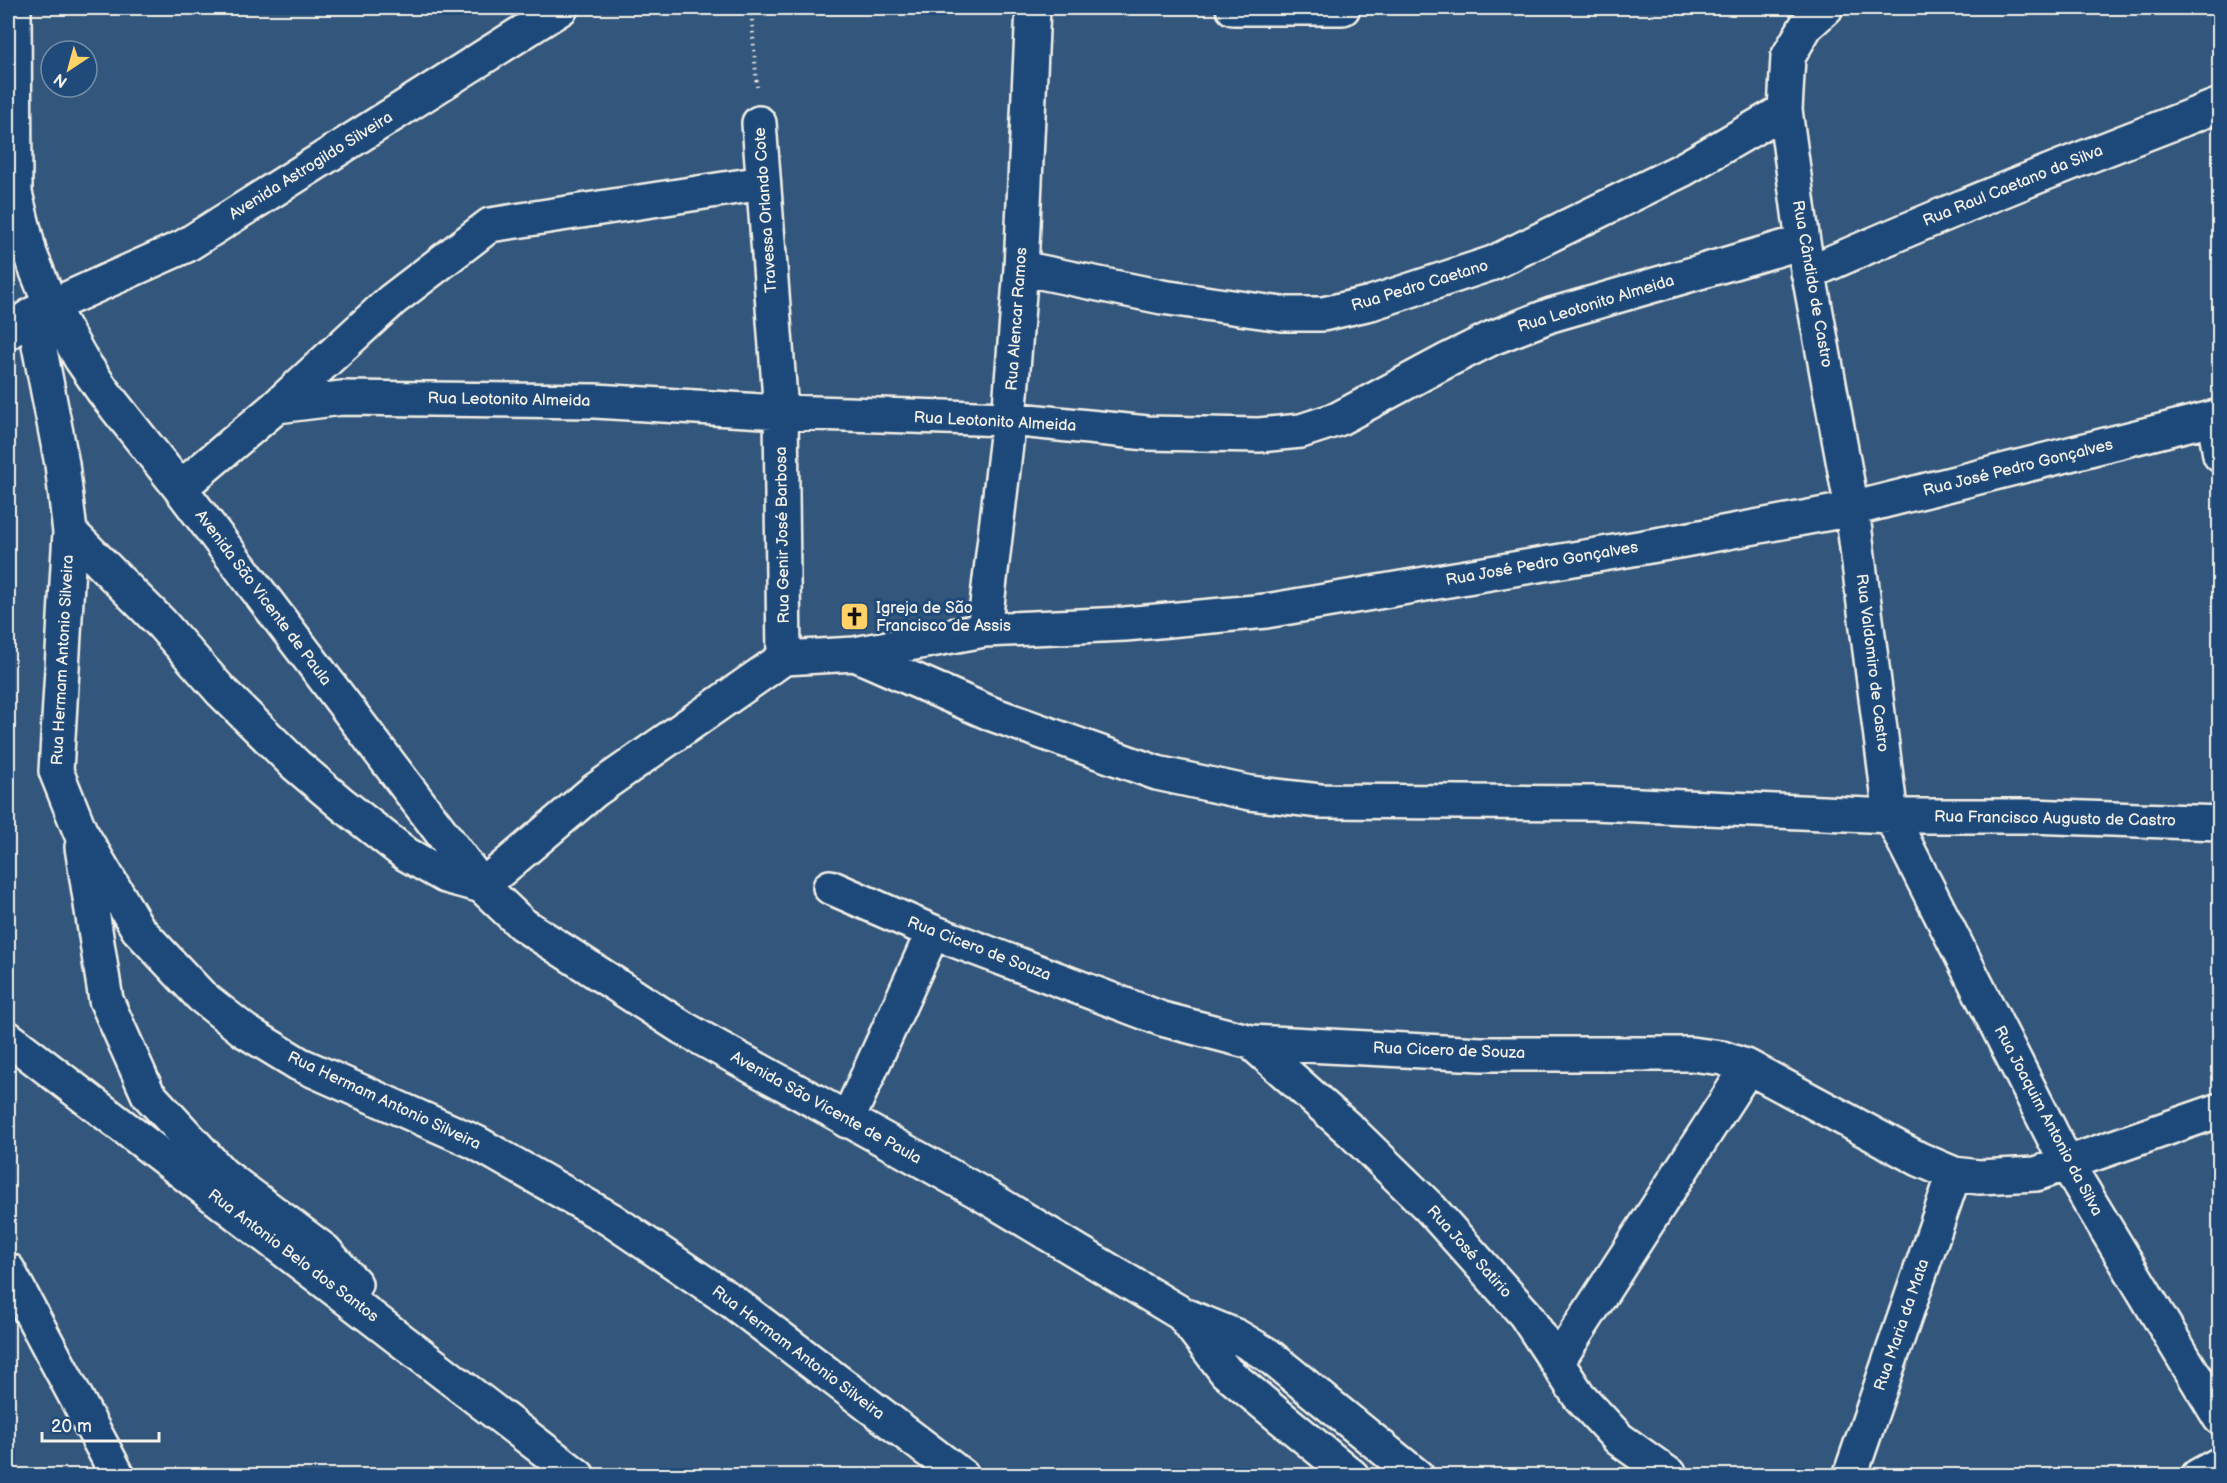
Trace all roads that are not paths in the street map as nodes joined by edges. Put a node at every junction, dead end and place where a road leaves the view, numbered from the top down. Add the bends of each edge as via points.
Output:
1 (14, 8) edge
2 (561, 8) edge
3 (1033, 8) edge
4 (1233, 8) edge
5 (1343, 8) edge
6 (1826, 8) edge
7 (2220, 105) edge
8 (1785, 110) junction
9 (759, 123) road end
10 (763, 183) junction
11 (1806, 257) junction
12 (1021, 268) junction
13 (31, 318) edge
14 (277, 406) junction
15 (781, 412) junction
16 (2217, 417) edge
17 (1009, 419) junction
18 (2220, 455) edge
19 (180, 488) junction
20 (1852, 509) junction
21 (70, 532) junction
22 (984, 630) junction
23 (855, 654) junction
24 (784, 658) junction
25 (1891, 816) junction
26 (2220, 823) edge
27 (80, 831) junction
28 (482, 886) junction
29 (830, 887) dead end
30 (933, 932) junction
31 (8, 1038) edge
32 (1251, 1042) junction
33 (1748, 1067) junction
34 (2220, 1110) edge
35 (847, 1120) junction
36 (2067, 1164) junction
37 (1954, 1174) junction
38 (8, 1270) edge
39 (1182, 1314) junction
40 (400, 1338) junction
41 (1558, 1361) junction
42 (2220, 1418) edge
43 (2220, 1464) edge
44 (118, 1476) edge
45 (578, 1476) edge
46 (962, 1476) edge
47 (1352, 1476) edge
48 (1417, 1476) edge
49 (1671, 1476) edge
50 (1850, 1476) edge
51 (2198, 1476) edge

1 - 13 street via 15,193 30,254
2 - 13 street, Avenida Astrogildo Silveira via 185,246
3 - 12 street, Rua Alencar Ramos
4 - 5 street
6 - 8 street, Rua Cândido de Castro via 1806,26 1788,57
7 - 11 street, Rua Raul Caetano da Silva via 1924,221
8 - 11 street, Rua Cândido de Castro
8 - 12 street, Rua Pedro Caetano via 1682,170 1493,263 1332,312 1282,314 1162,297
9 - 10 street, Travessa Orlando Cote
10 - 14 street via 490,225 392,300
10 - 15 street, Travessa Orlando Cote
11 - 17 street, Rua Leotonito Almeida via 1551,315 1455,356 1338,419 1301,431 1259,435 1147,433
11 - 20 street, Rua Cândido de Castro
12 - 17 street, Rua Alencar Ramos
13 - 19 street, Avenida São Vicente de Paula via 81,359
13 - 21 street, Rua Hermam Antonio Silveira via 62,464
14 - 15 street, Rua Leotonito Almeida via 342,399 432,398 595,401
14 - 19 street
15 - 17 street, Rua Leotonito Almeida
15 - 24 street, Rua Genir José Barbosa
16 - 18 street
16 - 20 street, Rua José Pedro Gonçalves
17 - 22 street, Rua Alencar Ramos
19 - 28 street, Avenida São Vicente de Paula
20 - 22 street, Rua José Pedro Gonçalves via 1266,611 1125,624
20 - 25 street, Rua Valdomiro de Castro
21 - 27 street, Rua Hermam Antonio Silveira via 56,771
21 - 28 street, Avenida São Vicente de Paula via 296,765 406,854 445,876
22 - 23 street, Rua José Pedro Gonçalves
23 - 24 street, Rua José Pedro Gonçalves
23 - 25 street, Rua Francisco Augusto de Castro via 992,714 1080,746 1157,773 1250,793 1320,801 1594,803
24 - 28 street via 594,791
25 - 26 street, Rua Francisco Augusto de Castro
25 - 36 street, Rua Joaquim Antonio da Silva
27 - 40 street via 106,1000 148,1094 222,1174 325,1251 388,1319
27 - 46 street, Rua Hermam Antonio Silveira via 138,929 201,996 245,1031 319,1074 476,1142 610,1219 733,1302
28 - 35 street, Avenida São Vicente de Paula via 522,924 576,962 683,1028
29 - 30 street, Rua Cicero de Souza
30 - 32 street, Rua Cicero de Souza via 1162,1019
30 - 35 street
31 - 40 street, Rua Antonio Belo dos Santos
32 - 33 street, Rua Cicero de Souza via 1481,1054 1691,1054
32 - 41 street, Rua José Satirio via 1430,1208 1525,1314
33 - 37 street, Rua Cicero de Souza
33 - 41 street
34 - 36 street, Rua Cicero de Souza
35 - 39 street, Avenida São Vicente de Paula via 978,1191
36 - 37 street, Rua Cicero de Souza via 2036,1174 2003,1178
36 - 42 street, Rua Joaquim Antonio da Silva
37 - 50 street, Rua Maria da Mata
38 - 44 street
39 - 47 street, Avenida São Vicente de Paula via 1226,1372
39 - 48 street, Avenida São Vicente de Paula via 1236,1336 1268,1355
40 - 45 street, Rua Antonio Belo dos Santos
41 - 49 street, Rua José Satirio via 1580,1396 1619,1438
43 - 51 street

